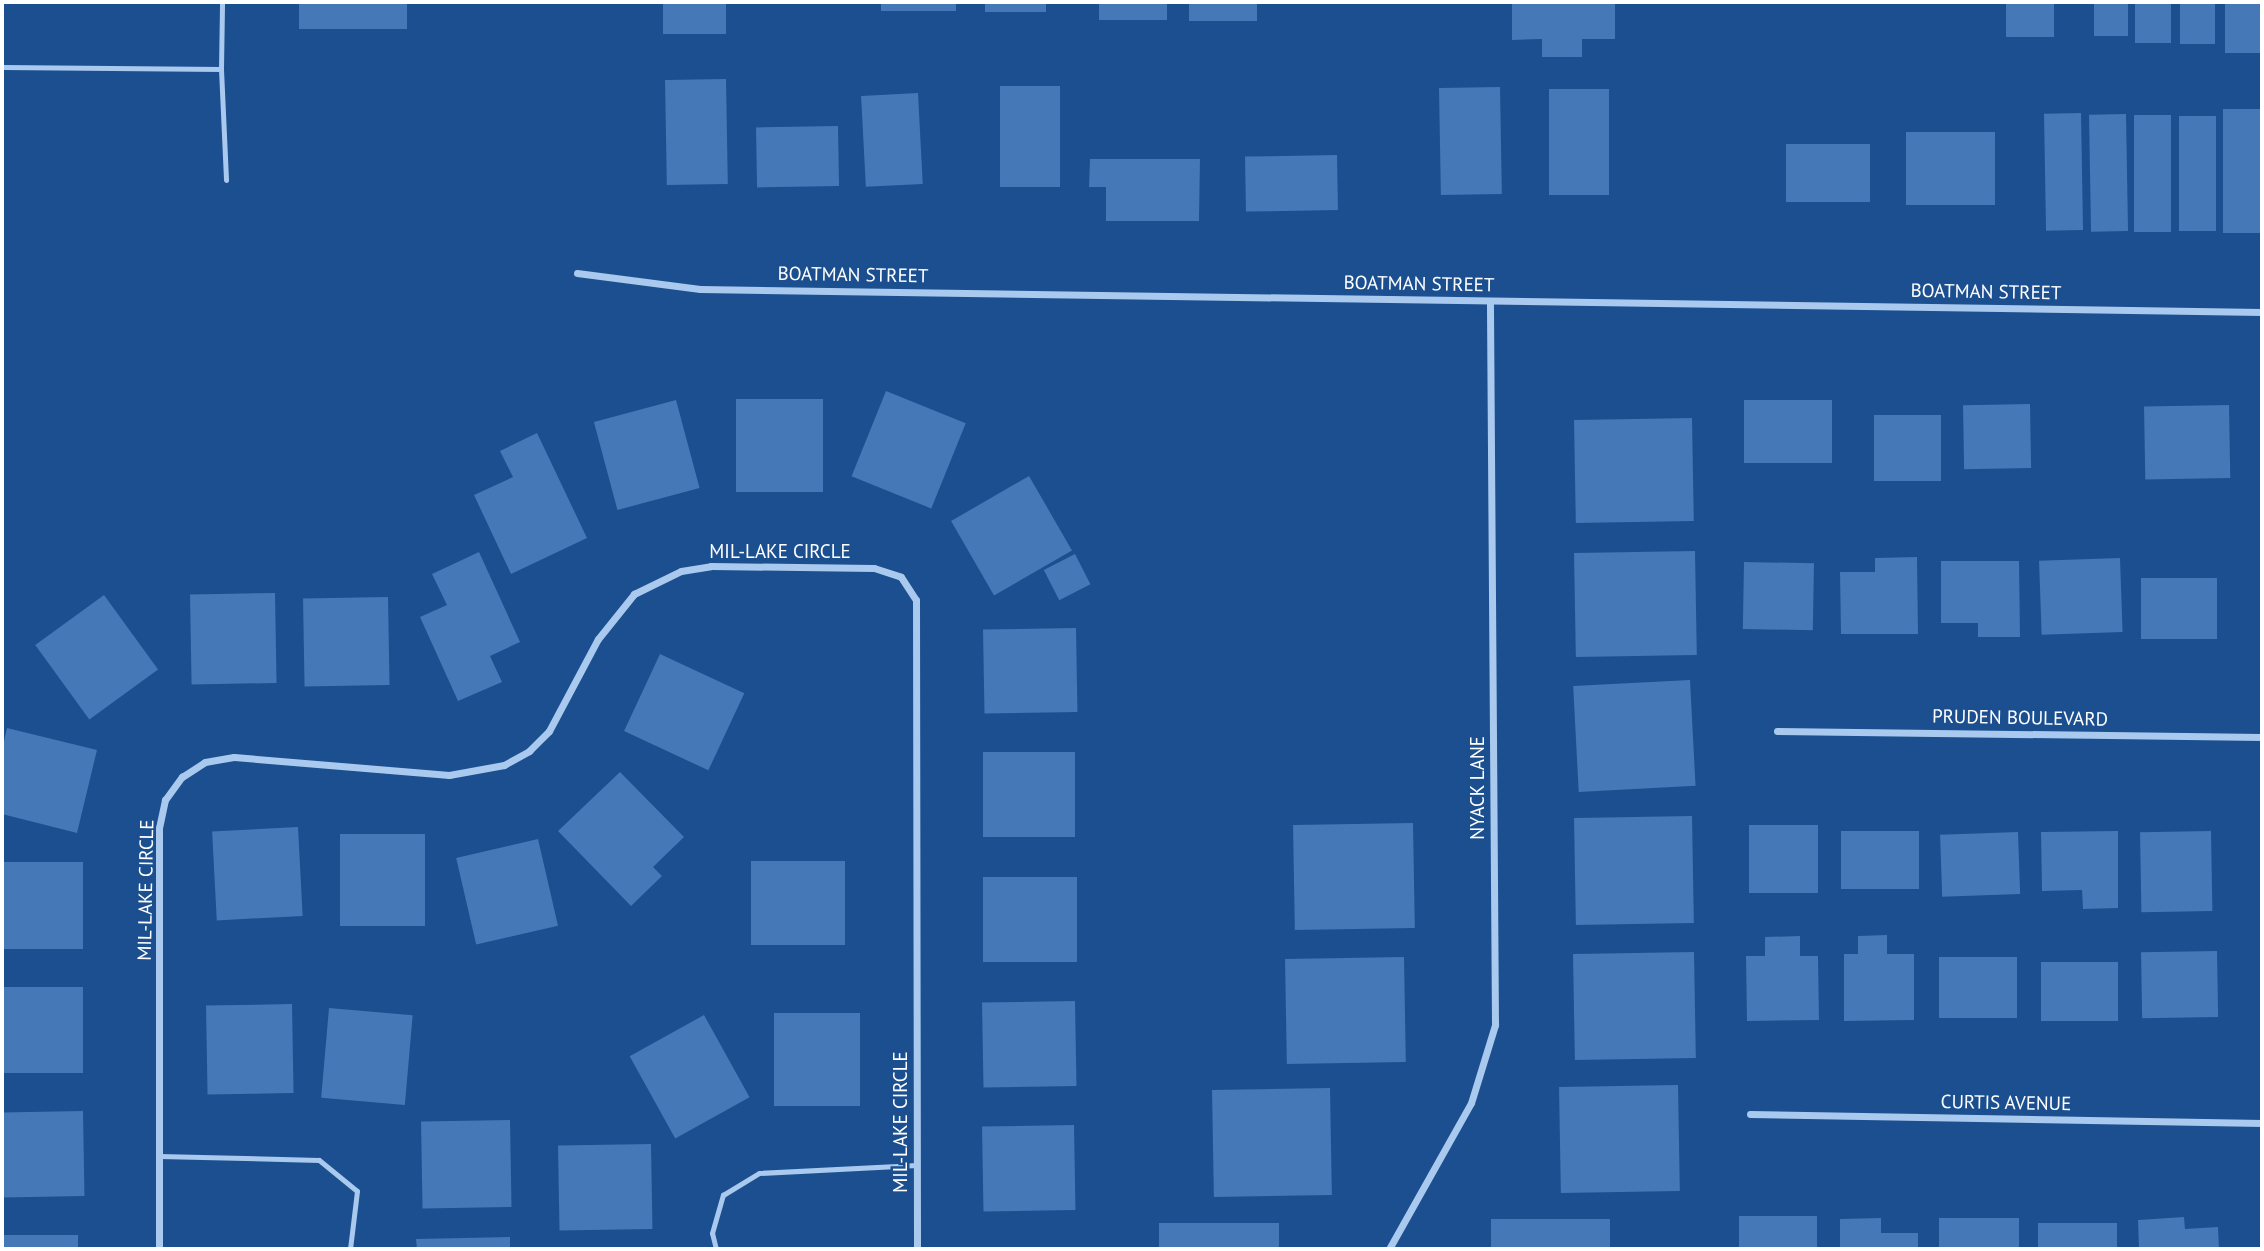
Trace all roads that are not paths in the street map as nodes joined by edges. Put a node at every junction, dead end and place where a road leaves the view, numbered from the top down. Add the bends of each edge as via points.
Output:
1 (222, 2) edge
2 (2, 67) edge
3 (221, 69) junction
4 (226, 180) dead end
5 (577, 273) dead end
6 (1490, 301) junction
7 (2262, 312) edge
8 (1777, 731) dead end
9 (2262, 737) edge
10 (1750, 1114) dead end
11 (2262, 1123) edge
12 (159, 1156) junction
13 (917, 1165) junction
14 (159, 1249) edge
15 (350, 1249) edge
16 (716, 1249) edge
17 (917, 1249) edge
18 (1389, 1249) edge

1 - 3 lane
2 - 3 lane
3 - 4 lane
5 - 6 street, BOATMAN STREET via 700,289
6 - 7 street, BOATMAN STREET
6 - 18 street, NYACK LANE via 1495,1025 1471,1103
8 - 9 street, PRUDEN BOULEVARD
10 - 11 street, CURTIS AVENUE
12 - 13 street, MIL-LAKE CIRCLE via 159,828 165,800 181,777 205,762 234,757 449,775 504,765 529,751 549,731 598,639 634,594 681,571 711,566 874,568 901,577 916,600
12 - 14 street, MIL-LAKE CIRCLE
12 - 15 lane via 319,1160 357,1191
13 - 16 lane via 759,1174 723,1195 712,1233
13 - 17 street, MIL-LAKE CIRCLE

